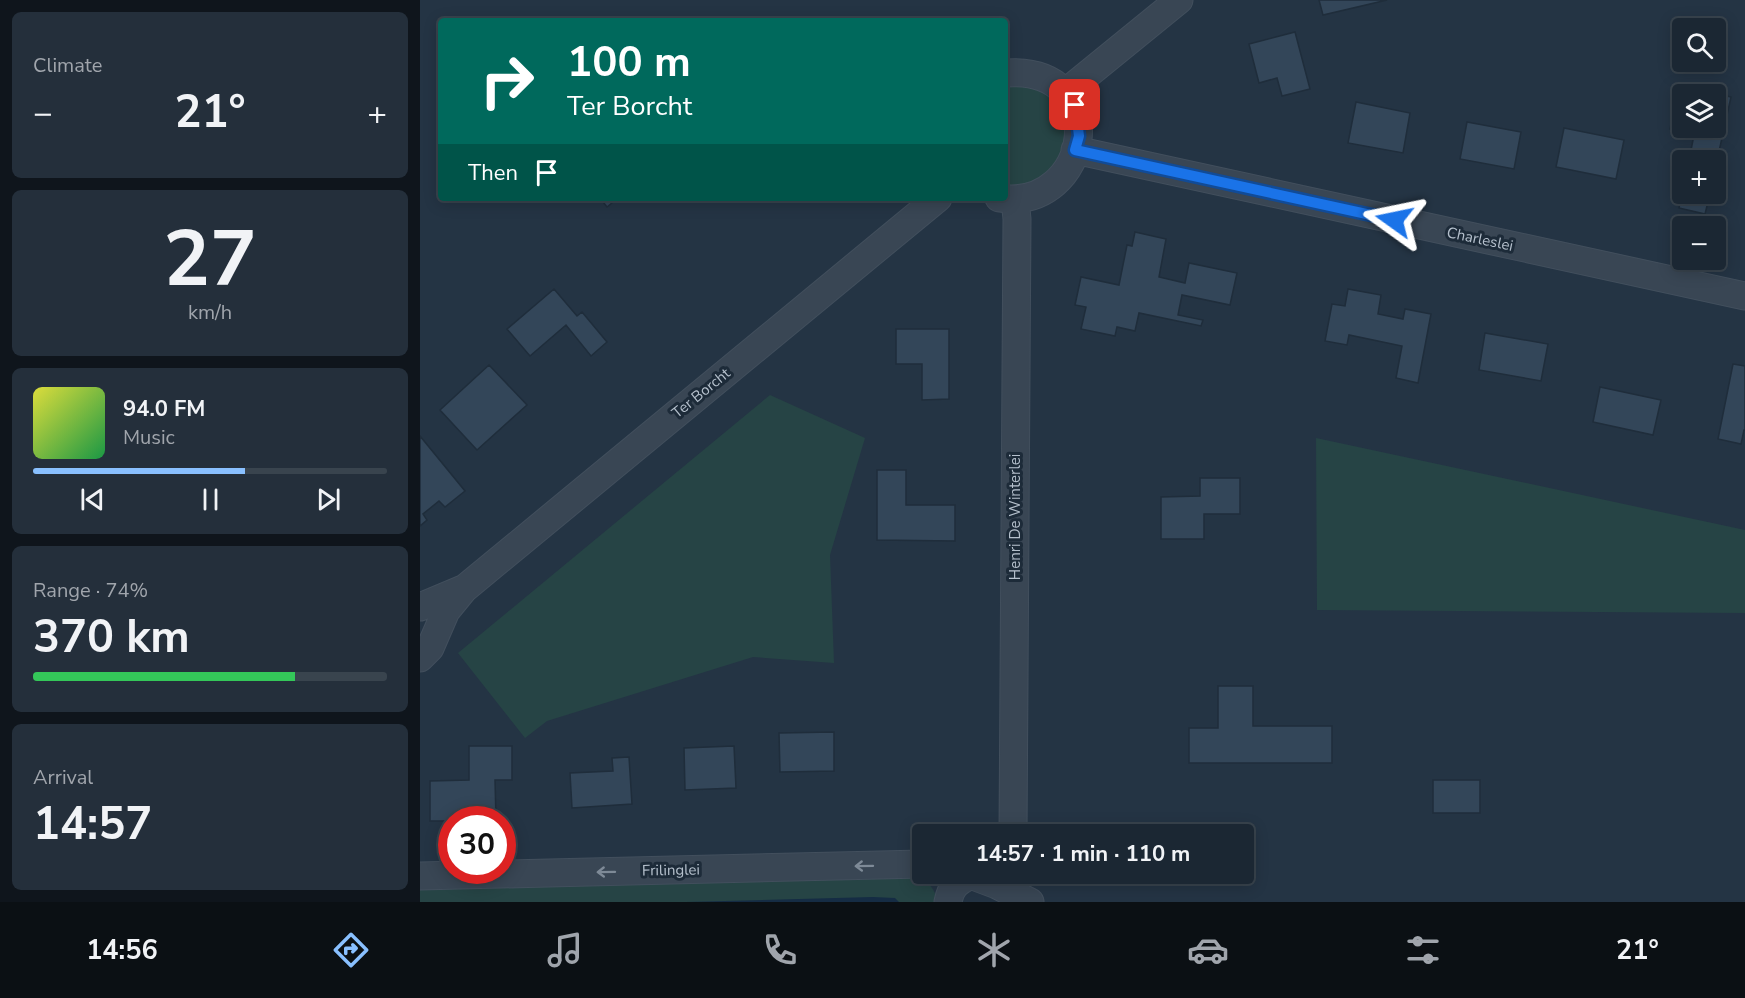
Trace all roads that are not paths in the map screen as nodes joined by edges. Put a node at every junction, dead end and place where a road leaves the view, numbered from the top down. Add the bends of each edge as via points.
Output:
1 (1179, 0) edge
2 (1008, 73) edge
3 (1066, 92) junction
4 (1075, 150) junction
5 (1008, 199) edge
6 (935, 201) edge
7 (1008, 201) edge
8 (1745, 296) edge
9 (464, 589) junction
10 (420, 607) edge
11 (420, 658) edge
12 (1013, 824) edge
13 (912, 864) edge
14 (420, 876) edge
15 (956, 884) edge
16 (1001, 884) edge
17 (1018, 889) edge
18 (948, 902) edge

1 - 3 street
2 - 3 street via 1034,75 1052,81
3 - 4 street via 1075,105 1078,121
4 - 5 street via 1068,169 1056,184 1037,194
4 - 8 street, Charleslei
6 - 9 street, Ter Borcht
7 - 12 street, Henri De Winterlei via 1017,219
9 - 10 street, Ter Borcht
9 - 11 street, Ter Borcht via 446,611 430,648
13 -> 14 street, Frilinglei
15 - 18 street
16 - 17 street

